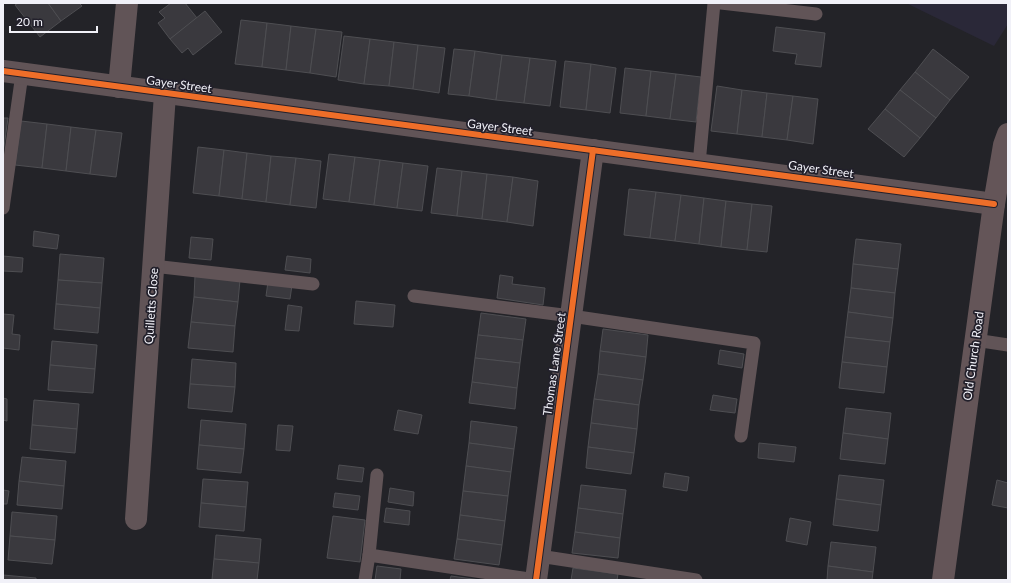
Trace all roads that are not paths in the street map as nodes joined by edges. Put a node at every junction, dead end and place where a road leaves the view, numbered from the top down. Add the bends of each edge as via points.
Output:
1 (127, 3) edge
2 (714, 3) edge
3 (721, 3) edge
4 (816, 14) dead end
5 (13, 72) edge
6 (119, 87) junction
7 (165, 94) junction
8 (1008, 134) edge
9 (592, 150) junction
10 (699, 164) junction
11 (994, 204) junction
12 (3, 208) edge
13 (153, 266) junction
14 (313, 284) dead end
15 (414, 296) dead end
16 (571, 316) junction
17 (975, 340) junction
18 (1008, 345) edge
19 (741, 436) dead end
20 (377, 475) dead end
21 (136, 519) dead end
22 (369, 555) junction
23 (539, 556) junction
24 (365, 580) edge
25 (536, 580) edge
26 (696, 580) edge
27 (943, 580) edge

1 - 6 street
2 - 10 lane
3 - 4 lane
5 - 6 street, Gayer Street
5 - 12 lane
6 - 7 street, Gayer Street
7 - 9 street, Gayer Street
7 - 13 street, Quilletts Close
8 - 11 main road, Old Church Road
9 - 10 street, Gayer Street
9 - 16 street, Thomas Lane Street
10 - 11 street, Gayer Street
11 - 17 main road, Old Church Road
13 - 14 lane
13 - 21 street, Quilletts Close
15 - 16 lane
16 - 19 lane via 754,343
16 - 23 street, Thomas Lane Street
17 - 18 lane
17 - 27 main road, Old Church Road
20 - 22 lane
22 - 24 lane
22 - 25 lane
23 - 25 street, Thomas Lane Street
23 - 26 lane

